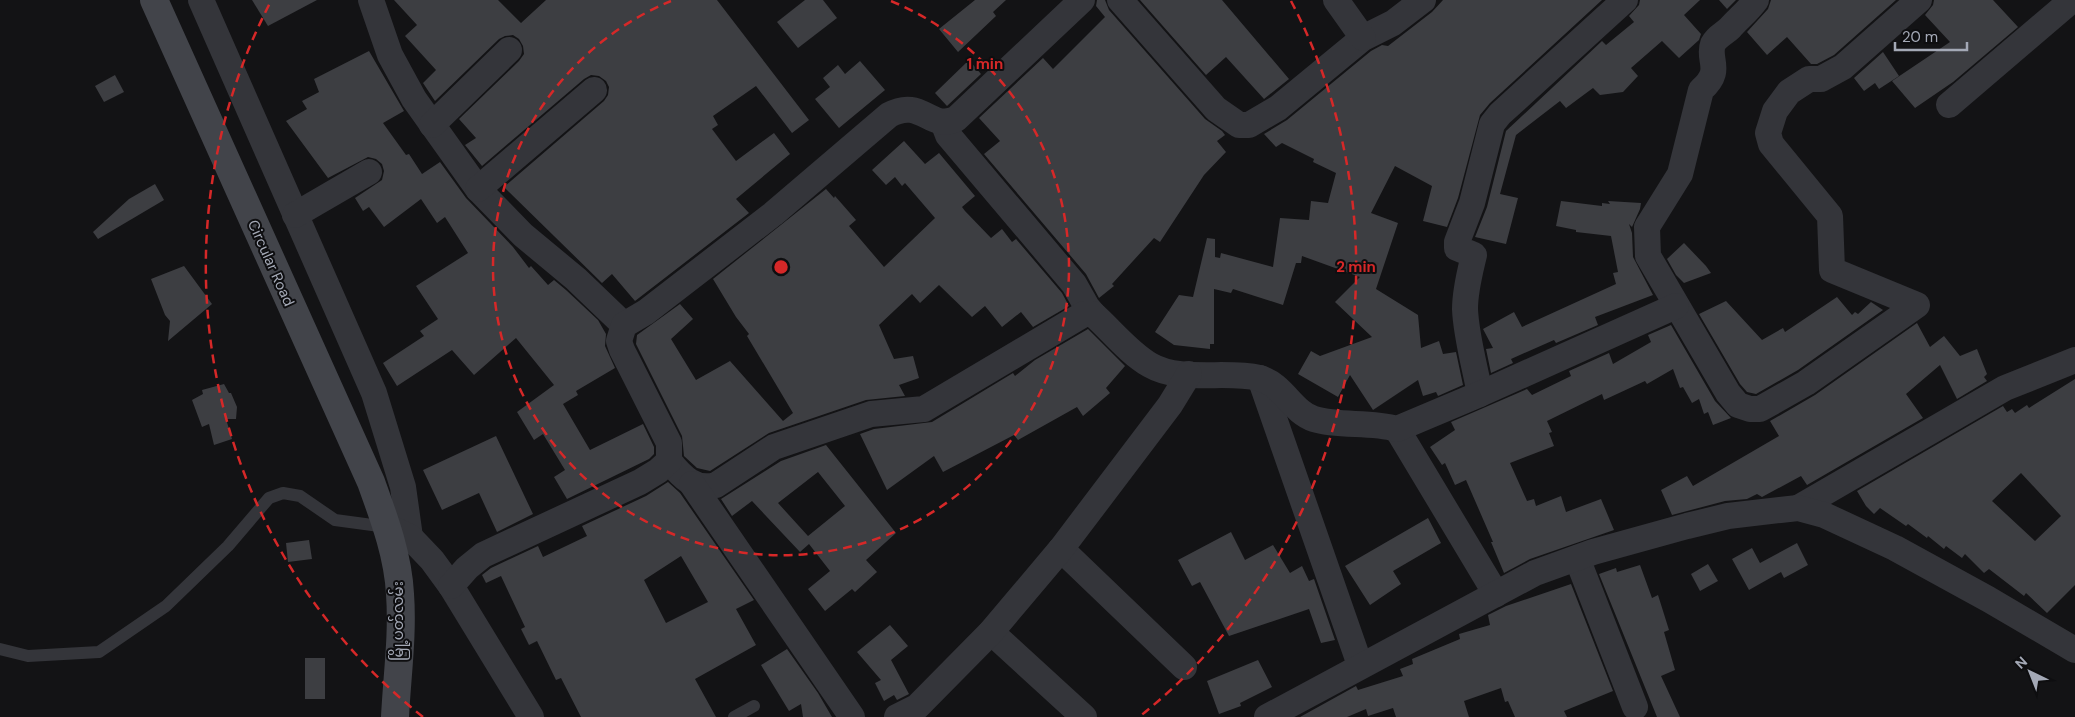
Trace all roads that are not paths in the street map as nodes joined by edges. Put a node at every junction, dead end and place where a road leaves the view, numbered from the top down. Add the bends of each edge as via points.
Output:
1 (154, 0) edge
2 (201, 0) edge
3 (370, 0) edge
4 (1082, 0) edge
5 (1120, 0) edge
6 (1336, 0) edge
7 (1423, 0) edge
8 (1626, 0) edge
9 (1756, 0) edge
10 (1919, 0) edge
11 (2072, 0) edge
12 (1362, 38) junction
13 (509, 50) dead end
14 (594, 90) dead end
15 (1949, 105) dead end
16 (943, 122) junction
17 (432, 125) junction
18 (369, 172) dead end
19 (478, 189) junction
20 (296, 215) junction
21 (1676, 306) junction
22 (1093, 314) junction
23 (624, 325) junction
24 (2075, 360) edge
25 (1189, 374) junction
26 (1260, 378) junction
27 (1480, 394) junction
28 (1397, 429) junction
29 (669, 461) junction
30 (692, 484) junction
31 (1798, 508) junction
32 (398, 532) junction
33 (1061, 548) junction
34 (1577, 558) junction
35 (451, 586) junction
36 (1496, 594) junction
37 (991, 632) junction
38 (0, 649) edge
39 (2075, 650) edge
40 (1360, 665) junction
41 (1184, 666) dead end
42 (754, 706) dead end
43 (1635, 707) dead end
44 (914, 714) edge
45 (395, 717) edge
46 (532, 717) edge
47 (734, 717) edge
48 (852, 717) edge
49 (1084, 717) edge
50 (1267, 717) edge

1 - 32 main road, Circular Road via 371,482
2 - 20 street
3 - 17 street via 390,55
4 - 16 street via 956,118
5 - 12 street via 1216,109 1239,125 1249,125 1278,108
6 - 12 street
7 - 12 street via 1393,23
8 - 27 street via 1492,124 1472,203 1457,242 1457,248 1474,255 1465,307 1466,328
9 - 21 street via 1728,30 1720,34 1712,46 1714,71 1701,90 1680,174 1647,227 1648,256
10 - 21 street via 1843,66 1821,79 1809,79 1789,92 1775,111 1768,133 1771,144 1830,216 1832,270 1917,305 1806,384 1760,409 1750,410 1738,405 1728,393
11 - 15 street
13 - 17 street
14 - 19 street
16 - 22 street via 948,135 1074,284
16 - 23 street via 910,108 889,115 773,214 646,312
17 - 19 street
18 - 20 street
19 - 23 street via 523,235
20 - 32 street via 374,393 403,487
21 - 27 street
22 - 25 street via 1150,365
22 - 30 street via 1084,314 924,409 871,414 774,447 716,485
23 - 29 street via 619,341 668,443
24 - 31 street via 2005,388
25 - 26 street
25 - 33 street via 1170,405
26 - 28 street via 1281,390 1312,418
26 - 40 street
27 - 28 street
28 - 36 street
29 - 30 street
29 - 35 street via 640,482 483,556
30 - 48 street
31 - 34 street via 1728,516
31 - 39 street via 1824,515 1895,548
32 - 35 street via 432,560
32 - 38 lane via 335,520 300,496 283,493 269,498 228,546 166,606 99,652 28,656
32 - 45 main road, မြို့ပတ်လမ်း via 401,628
33 - 37 street
33 - 41 street
34 - 36 street via 1535,573
34 - 43 street
35 - 46 street
36 - 40 street
37 - 44 street
37 - 49 street
40 - 50 street
42 - 47 lane

